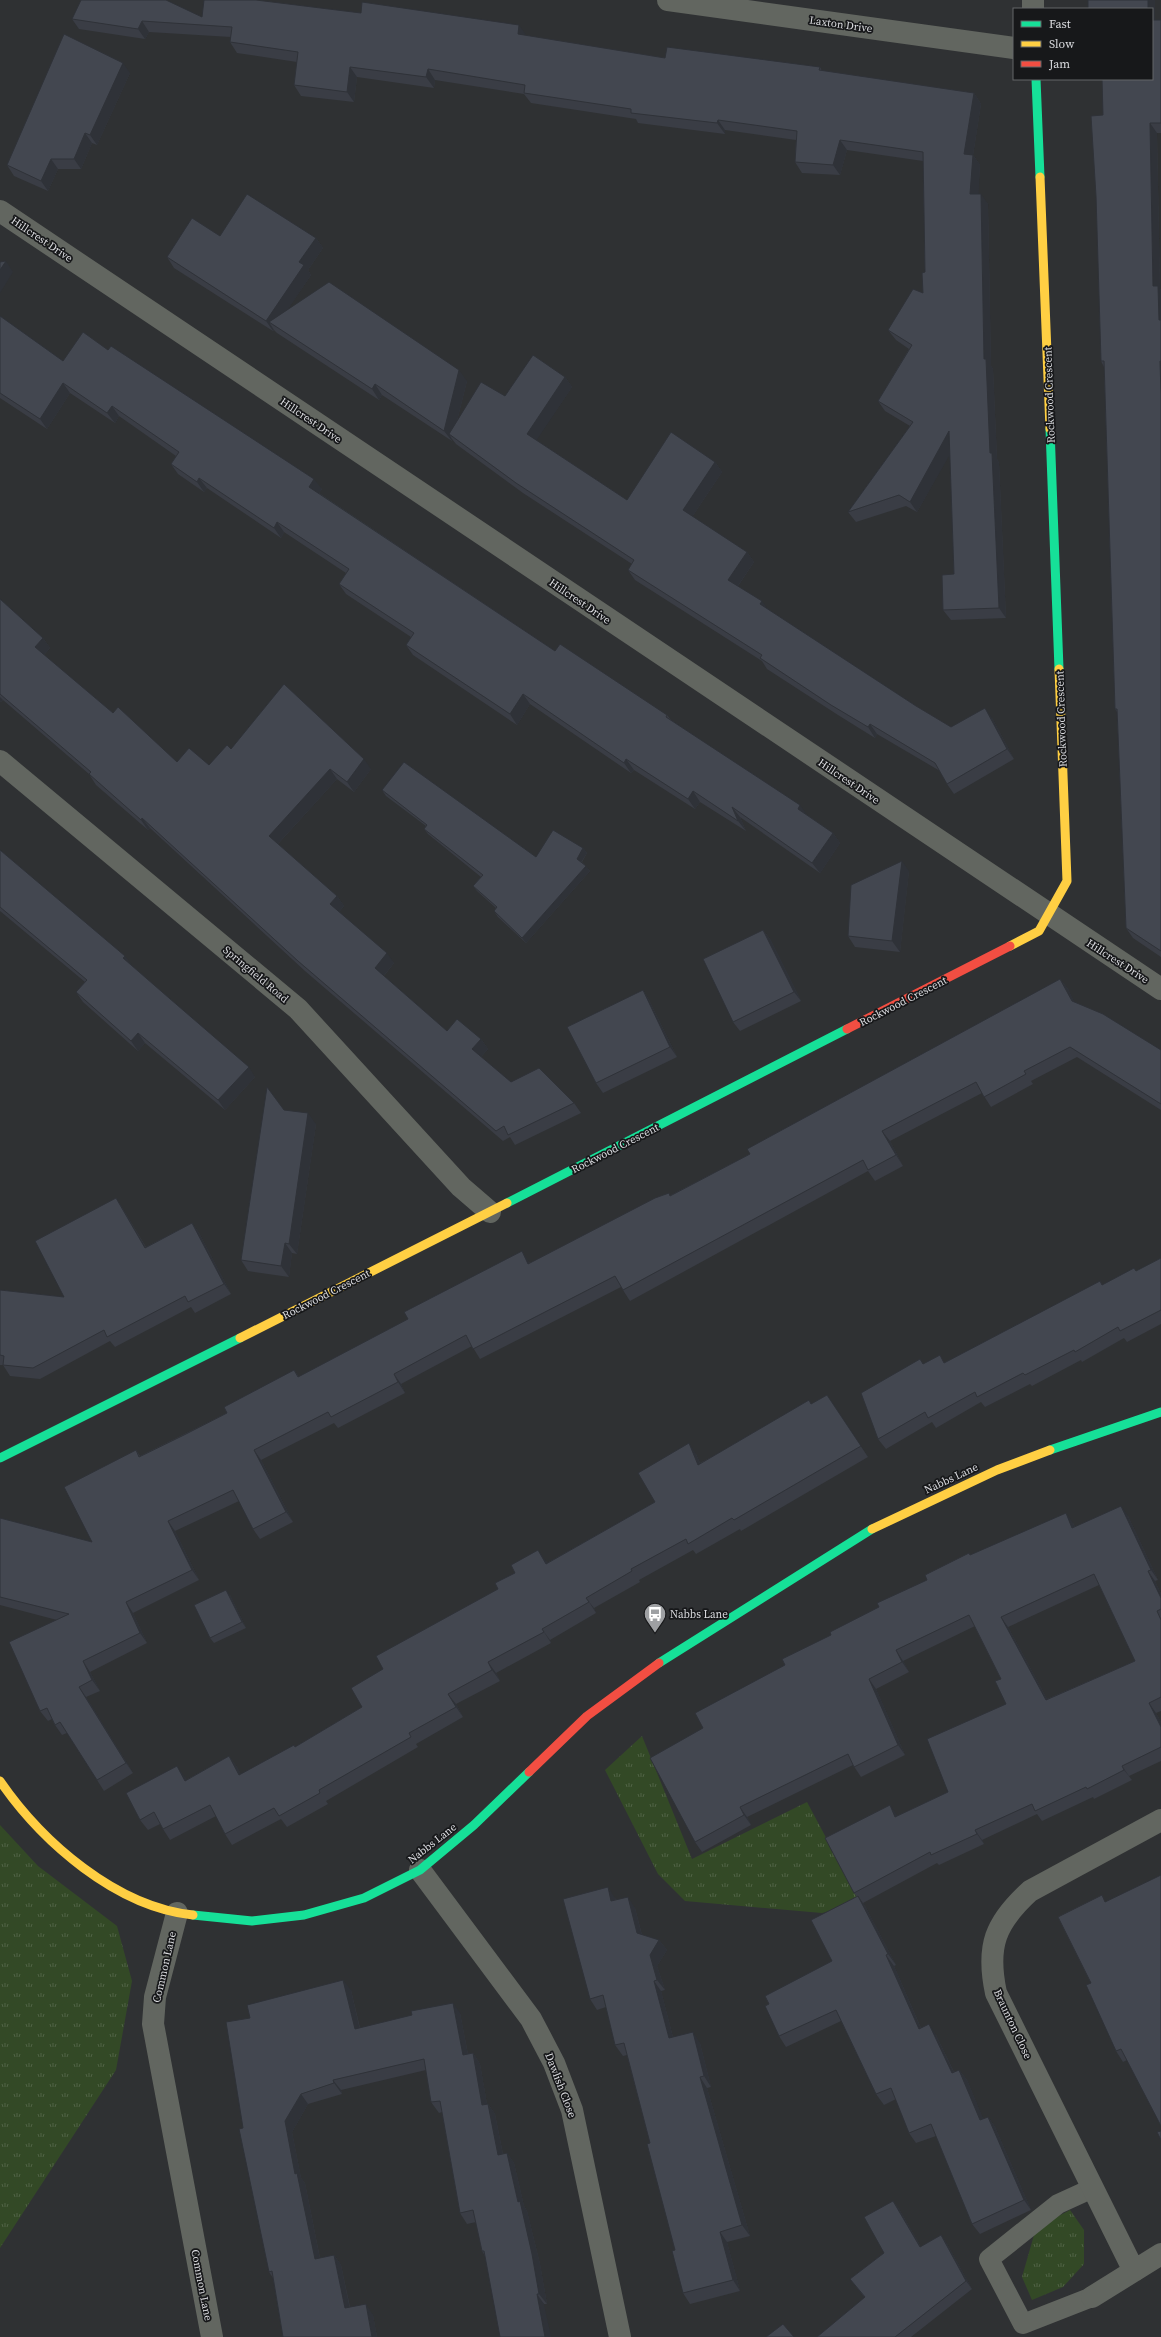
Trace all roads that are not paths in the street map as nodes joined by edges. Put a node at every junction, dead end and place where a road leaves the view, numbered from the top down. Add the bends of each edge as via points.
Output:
1 (668, 0) edge
2 (1013, 48) edge
3 (1036, 80) edge
4 (0, 211) edge
5 (0, 761) edge
6 (1048, 915) junction
7 (1161, 989) edge
8 (490, 1212) junction
9 (1161, 1412) edge
10 (0, 1458) edge
11 (0, 1781) edge
12 (1161, 1820) edge
13 (420, 1870) junction
14 (177, 1913) junction
15 (1093, 2188) junction
16 (1161, 2254) edge
17 (1134, 2271) junction
18 (1092, 2297) joint
19 (212, 2337) edge
20 (620, 2337) edge

1 - 2 street, Laxton Drive
3 - 6 street, Rockwood Crescent via 1067,881
4 - 6 street, Hillcrest Drive
5 - 8 street, Springfield Road via 298,1009 461,1186
6 - 7 street, Hillcrest Drive
6 - 8 street, Rockwood Crescent via 1039,931
8 - 10 street, Rockwood Crescent
9 - 13 street, Nabbs Lane via 1091,1434 997,1470 867,1531 670,1655 587,1716 474,1825
11 - 14 street via 45,1837 90,1872 131,1896
12 - 15 street, Braunton Close via 1030,1891 1012,1908 1000,1925 993,1946 991,1969 996,1993
13 - 14 street, Nabbs Lane via 364,1898 304,1915 252,1921
13 - 20 street, Dawlish Close via 531,2019 554,2063 572,2110
14 - 19 street, Common Lane via 155,1997 153,2024
15 - 17 street, Braunton Close
15 - 18 lane via 1058,2204 990,2259 1023,2324
16 - 17 street
17 - 18 street

